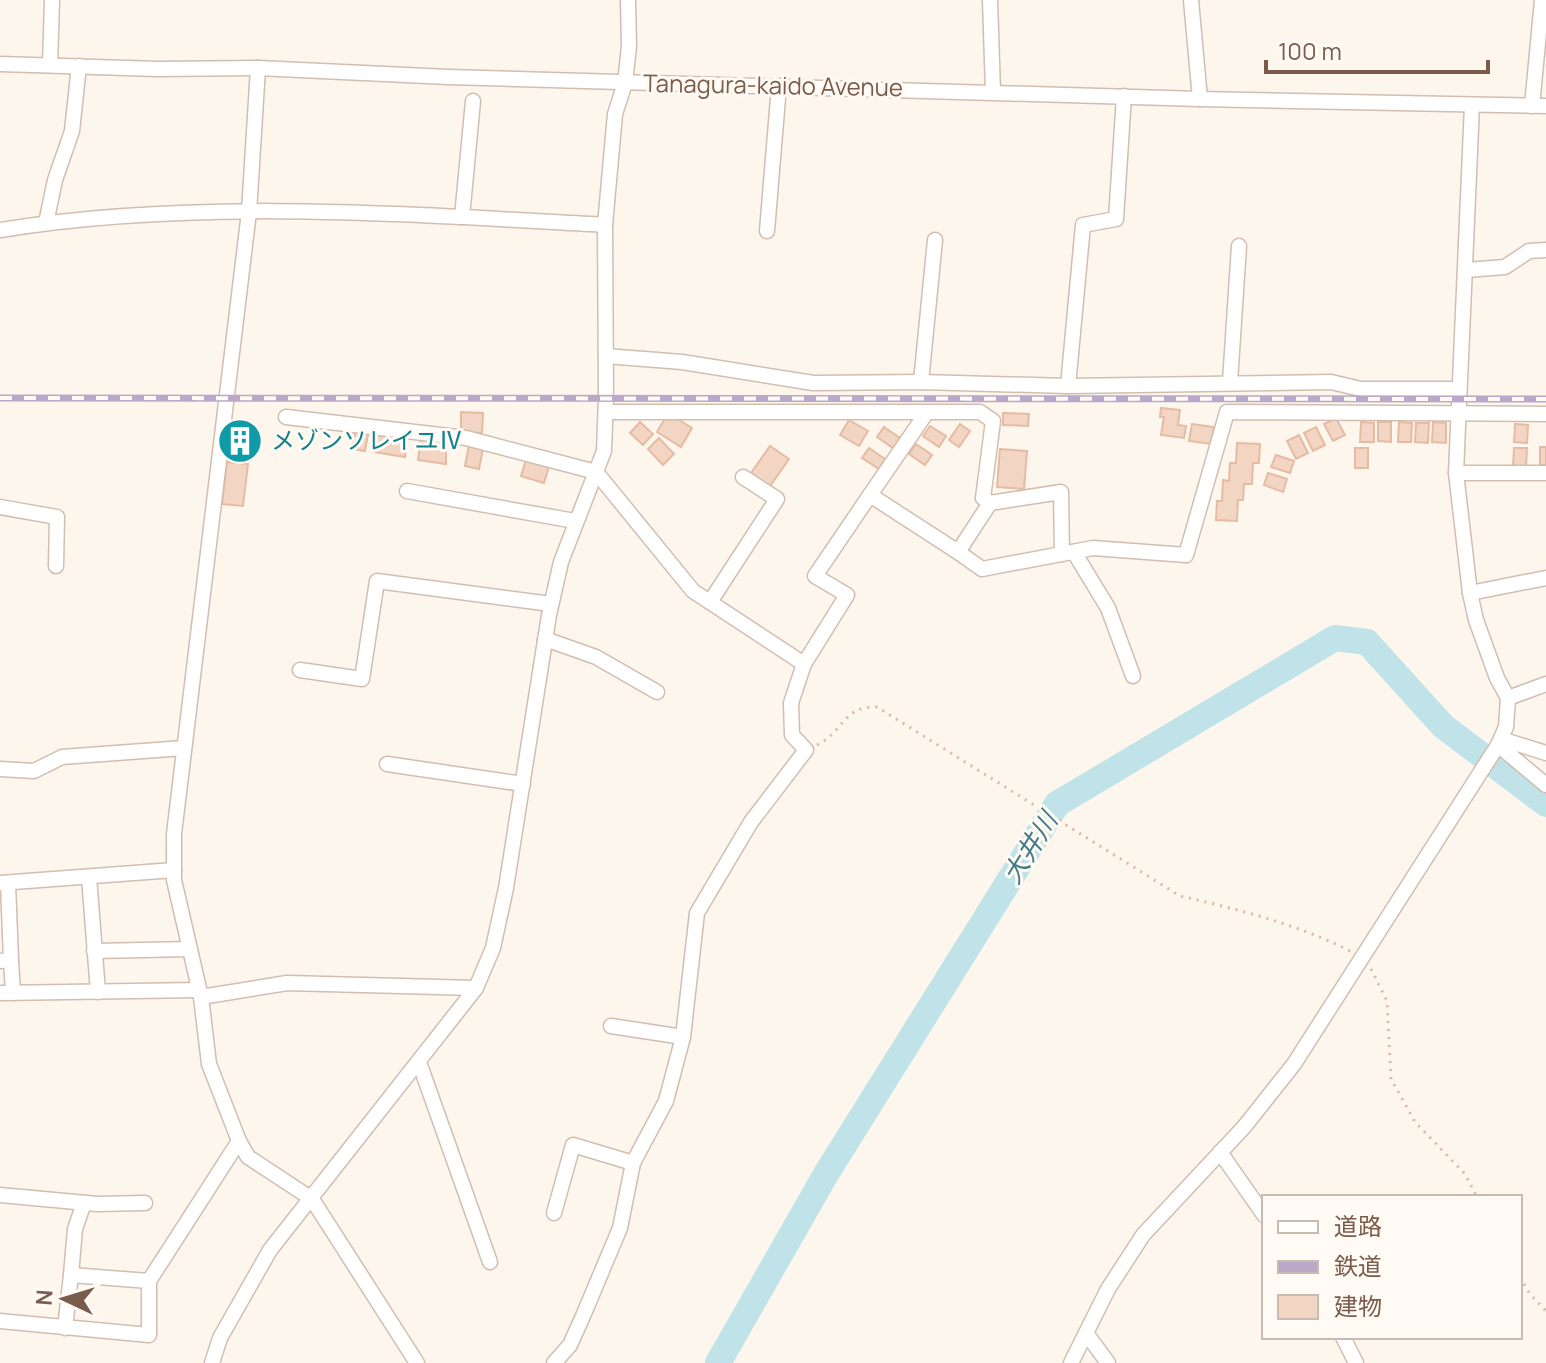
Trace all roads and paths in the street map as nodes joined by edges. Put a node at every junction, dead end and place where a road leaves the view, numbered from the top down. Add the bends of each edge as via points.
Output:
1 (52, 0) edge
2 (628, 0) edge
3 (990, 0) edge
4 (1191, 0) edge
5 (1542, 0) edge
6 (0, 64) edge
7 (50, 65) junction
8 (79, 66) junction
9 (258, 68) junction
10 (625, 83) junction
11 (779, 86) junction
12 (993, 92) junction
13 (1124, 96) junction
14 (1200, 99) junction
15 (473, 101) dead end
16 (1472, 105) junction
17 (1539, 106) edge
18 (249, 212) junction
19 (462, 217) junction
20 (46, 223) junction
21 (605, 225) junction
22 (0, 230) edge
23 (767, 231) dead end
24 (935, 240) dead end
25 (1239, 246) dead end
26 (1546, 250) edge
27 (1466, 270) junction
28 (606, 356) junction
29 (921, 382) junction
30 (1230, 382) junction
31 (1068, 386) junction
32 (1459, 389) junction
33 (606, 412) junction
34 (927, 412) junction
35 (1546, 414) edge
36 (1458, 415) junction
37 (286, 417) dead end
38 (596, 472) junction
39 (1456, 473) junction
40 (1546, 473) edge
41 (743, 477) dead end
42 (407, 491) dead end
43 (870, 495) junction
44 (990, 503) junction
45 (0, 507) edge
46 (575, 521) junction
47 (958, 552) junction
48 (1068, 553) junction
49 (56, 566) dead end
50 (1546, 578) edge
51 (1470, 593) junction
52 (710, 602) junction
53 (551, 604) junction
54 (545, 639) junction
55 (804, 664) junction
56 (300, 670) dead end
57 (1133, 676) dead end
58 (1546, 684) edge
59 (657, 692) dead end
60 (1508, 698) junction
61 (1498, 744) junction
62 (184, 748) junction
63 (806, 750) junction
64 (1546, 753) edge
65 (387, 764) dead end
66 (0, 769) edge
67 (523, 784) junction
68 (1546, 785) edge
69 (174, 870) junction
70 (89, 877) junction
71 (4, 884) edge
72 (190, 949) junction
73 (94, 951) junction
74 (1360, 958) junction
75 (6, 960) edge
76 (476, 988) junction
77 (98, 992) junction
78 (6, 993) edge
79 (200, 994) junction
80 (611, 1026) dead end
81 (683, 1037) junction
82 (419, 1062) junction
83 (239, 1141) junction
84 (1220, 1152) junction
85 (633, 1163) junction
86 (0, 1195) edge
87 (1476, 1195) edge
88 (312, 1199) junction
89 (84, 1203) junction
90 (145, 1203) dead end
91 (1262, 1212) edge
92 (554, 1213) dead end
93 (490, 1262) dead end
94 (71, 1275) junction
95 (1522, 1280) edge
96 (149, 1281) junction
97 (1545, 1309) edge
98 (0, 1321) edge
99 (65, 1328) junction
100 (1086, 1333) junction
101 (1344, 1339) edge
102 (212, 1363) edge
103 (417, 1363) edge
104 (554, 1363) edge
105 (1071, 1363) edge
106 (1108, 1363) edge
107 (1356, 1363) edge

1 - 7 street
2 - 10 street
3 - 12 street
4 - 14 street
5 - 17 street
6 - 7 street, Tanagura-kaido Avenue
7 - 8 street, Tanagura-kaido Avenue
8 - 9 street, Tanagura-kaido Avenue
8 - 20 street via 72,131
9 - 10 street, Tanagura-kaido Avenue
9 - 18 street
10 - 11 street, Tanagura-kaido Avenue
10 - 21 street via 615,114
11 - 12 street, Tanagura-kaido Avenue
11 - 23 street
12 - 13 street, Tanagura-kaido Avenue
13 - 14 street, Tanagura-kaido Avenue
13 - 31 street via 1116,219 1083,225
14 - 16 street, Tanagura-kaido Avenue
15 - 19 street
16 - 17 street, Tanagura-kaido Avenue
16 - 27 street
18 - 19 street
18 - 20 street via 143,213
18 - 62 street
19 - 21 street
20 - 22 street
21 - 28 street
24 - 29 street
25 - 30 street
26 - 27 street via 1529,251 1505,267
27 - 32 street
28 - 29 street via 813,383
28 - 33 street
29 - 31 street
30 - 31 street
30 - 32 street
32 - 36 street
33 - 34 street
33 - 38 street via 604,451
34 - 43 street
34 - 44 street via 980,412 993,421 983,498
35 - 36 street
36 - 39 street
36 - 48 street via 1227,412 1186,555 1093,548
37 - 38 street via 466,438
38 - 46 street
38 - 52 street via 693,591
39 - 40 street
39 - 51 street
41 - 52 street via 777,499
42 - 46 street
43 - 47 street
43 - 55 street via 815,576 847,595
44 - 47 street
44 - 48 street via 1061,492
45 - 49 street via 57,517
46 - 53 street
47 - 48 street via 982,569
48 - 57 street via 1108,608
50 - 51 street
51 - 60 street
52 - 55 street
53 - 54 street
53 - 56 street via 377,581 362,679
54 - 59 street via 596,657
54 - 67 street
55 - 63 street via 791,703 792,735
58 - 60 street
60 - 61 street
61 - 64 street
61 - 68 street
61 - 74 street
62 - 66 street via 62,757 34,771
62 - 69 street
63 - 74 path via 828,740 852,710 877,707 1180,896 1320,936
63 - 81 street via 751,822 697,913
65 - 67 street
67 - 76 street via 493,948
69 - 70 street
69 - 72 street
70 - 71 street
70 - 73 street
71 - 75 street
72 - 73 street
72 - 79 street
73 - 77 street
74 - 84 street via 1294,1064
74 - 87 path via 1387,1001 1391,1079 1415,1122 1465,1174
75 - 78 street
76 - 79 street via 287,983
76 - 82 street
77 - 78 street
77 - 79 street
79 - 83 street via 209,1064
80 - 81 street
81 - 85 street via 666,1101
82 - 88 street
82 - 93 street
83 - 88 street via 248,1157
83 - 96 street
84 - 91 street
84 - 100 street via 1143,1235
85 - 92 street via 573,1145
85 - 104 street via 620,1228 570,1345
86 - 89 street
88 - 102 street via 270,1250 220,1338
88 - 103 street
89 - 90 street
89 - 94 street via 75,1229
94 - 96 street
94 - 99 street
95 - 97 path
96 - 99 street via 149,1335
98 - 99 street
100 - 105 street
100 - 106 street
101 - 107 street

